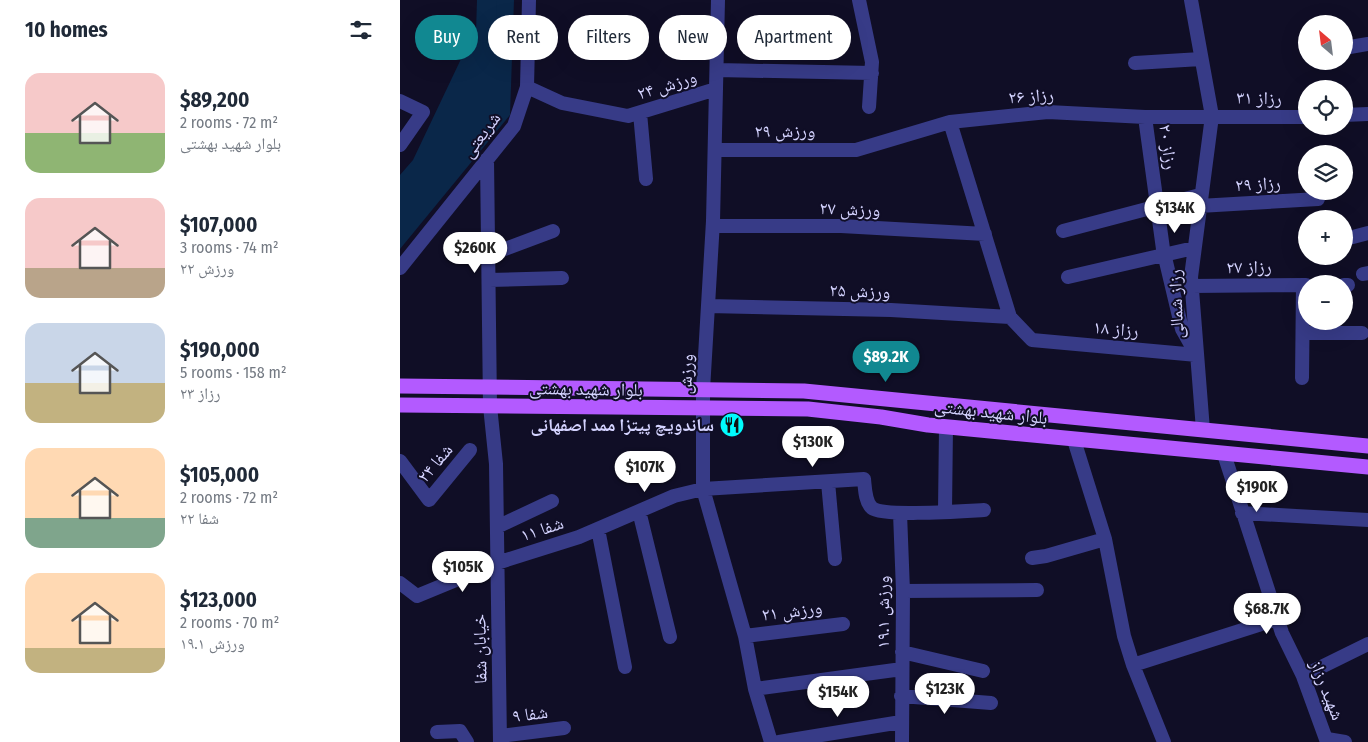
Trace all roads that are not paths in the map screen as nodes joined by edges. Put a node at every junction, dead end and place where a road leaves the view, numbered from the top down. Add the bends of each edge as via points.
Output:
1 (529, 0) edge
2 (718, 0) edge
3 (859, 0) edge
4 (1191, 0) edge
5 (1368, 44) edge
6 (1353, 46) edge
7 (1201, 59) junction
8 (1135, 63) dead end
9 (717, 70) junction
10 (872, 73) junction
11 (527, 87) junction
12 (716, 89) junction
13 (400, 102) edge
14 (869, 107) dead end
15 (634, 114) junction
16 (1368, 114) edge
17 (1353, 115) edge
18 (1212, 116) junction
19 (1145, 117) junction
20 (1298, 117) edge
21 (950, 122) junction
22 (400, 145) edge
23 (715, 150) junction
24 (856, 150) joint
25 (487, 160) junction
26 (646, 179) dead end
27 (1298, 199) edge
28 (1200, 200) junction
29 (1157, 206) junction
30 (713, 226) junction
31 (554, 231) dead end
32 (1063, 231) dead end
33 (1368, 233) edge
34 (985, 234) junction
35 (1353, 237) edge
36 (1194, 248) junction
37 (1164, 255) junction
38 (489, 256) junction
39 (400, 268) edge
40 (1068, 277) dead end
41 (562, 278) dead end
42 (489, 280) junction
43 (1298, 285) edge
44 (1191, 286) junction
45 (708, 306) junction
46 (1010, 317) junction
47 (1303, 332) joint
48 (1362, 332) dead end
49 (1197, 355) junction
50 (1302, 378) dead end
51 (400, 386) edge
52 (490, 387) junction
53 (703, 390) junction
54 (400, 405) edge
55 (490, 406) junction
56 (703, 410) junction
57 (1106, 421) junction
58 (946, 427) junction
59 (1203, 430) junction
60 (1074, 440) junction
61 (1104, 443) junction
62 (1368, 446) edge
63 (470, 450) dead end
64 (1224, 454) junction
65 (400, 461) edge
66 (1368, 467) edge
67 (828, 482) junction
68 (703, 489) junction
69 (552, 501) dead end
70 (984, 510) dead end
71 (639, 511) junction
72 (945, 512) junction
73 (900, 513) junction
74 (1242, 513) junction
75 (1368, 520) edge
76 (497, 527) junction
77 (598, 529) junction
78 (1105, 540) junction
79 (1032, 558) dead end
80 (835, 559) dead end
81 (497, 563) junction
82 (400, 583) edge
83 (1037, 590) dead end
84 (903, 591) junction
85 (1277, 619) junction
86 (843, 624) dead end
87 (745, 636) junction
88 (670, 637) dead end
89 (1368, 644) edge
90 (902, 652) junction
91 (1133, 665) junction
92 (625, 667) dead end
93 (902, 669) junction
94 (983, 671) dead end
95 (1303, 676) junction
96 (756, 689) junction
97 (901, 696) junction
98 (991, 703) dead end
99 (901, 722) junction
100 (564, 728) dead end
101 (437, 732) dead end
102 (500, 739) edge
103 (1327, 741) edge
104 (467, 742) edge
105 (771, 742) edge
106 (779, 742) edge
107 (902, 742) edge
108 (1164, 742) edge
109 (1346, 742) edge

1 - 11 street, شریعتی
2 - 9 street, ورزش
3 - 10 street
4 - 7 street, رزاز شمالی
5 - 6 street
7 - 8 street
7 - 18 street, رزاز شمالی
9 - 10 street
9 - 12 street, ورزش
10 - 14 street
11 - 15 street via 562,103
11 - 25 street, شریعتی via 514,126
12 - 15 street, ورزش ۲۴
12 - 23 street, ورزش
13 - 22 street via 423,112
15 - 26 street
16 - 17 street
18 - 19 street, رزاز ۲۶
18 - 20 street, رزاز ۳۱
18 - 28 street, رزاز شمالی
19 - 21 street, رزاز ۲۶ via 1048,112
19 - 29 street, رزاز ۲۰
21 - 24 street, رزاز ۲۶
21 - 34 street
23 - 24 street, ورزش ۲۹
23 - 30 street, ورزش
25 - 38 street
25 - 39 street, شریعتی
27 - 28 street, رزاز ۲۹
28 - 29 street, رزاز ۲۹
28 - 36 street, رزاز شمالی
29 - 32 street, رزاز ۲۹
29 - 37 street, رزاز ۲۰
30 - 34 street, ورزش ۲۷ via 841,226
30 - 45 street, ورزش
31 - 38 street
33 - 35 street
34 - 46 street
36 - 37 street
36 - 44 street, رزاز شمالی
37 - 40 street
37 - 49 street, رزاز ۲۰ via 1182,329
38 - 42 street
41 - 42 street
42 - 52 street
43 - 44 street, رزاز ۲۷
44 - 49 street, رزاز شمالی
45 - 46 street, ورزش ۲۵ via 892,310
45 - 53 street, ورزش
46 - 49 street, رزاز ۱۸ via 1032,340
47 - 48 street
47 - 50 street
49 - 59 street, رزاز شمالی
51 - 52 main road, بلوار شهید بهشتی
52 - 53 main road, بلوار شهید بهشتی
52 - 55 street, خیابان شفا
53 - 56 street, ورزش
53 - 57 main road, بلوار شهید بهشتی via 804,391
54 - 55 main road, بلوار شهید بهشتی
55 - 56 main road, بلوار شهید بهشتی
55 - 76 street, خیابان شفا via 496,464
56 - 58 main road, بلوار شهید بهشتی via 808,409
56 - 68 street, ورزش
57 - 59 main road, بلوار شهید بهشتی
57 - 61 main road
58 - 60 main road, بلوار شهید بهشتی
58 - 72 street
59 - 62 main road, بلوار شهید بهشتی
60 - 61 main road, بلوار شهید بهشتی
60 - 78 street
61 - 64 main road, بلوار شهید بهشتی
63 - 65 street, شفا ۲۴ via 429,500
64 - 66 main road, بلوار شهید بهشتی
64 - 74 street, شهید رزاز
67 - 68 street, شفا ۱۱
67 - 73 street, شفا ۱۱ via 864,479 871,507 877,511
67 - 80 street
68 - 71 street, شفا ۱۱ via 674,496
68 - 87 street, ورزش
69 - 76 street, شفا ۱۱
70 - 72 street
71 - 77 street, شفا ۱۱
71 - 88 street
72 - 73 street
73 - 84 street, ورزش ۱۹.۱
74 - 75 street
74 - 85 street, شهید رزاز
76 - 81 street, خیابان شفا
77 - 81 street, شفا ۱۱
77 - 92 street
78 - 79 street
78 - 91 street
81 - 82 street, شفا ۱۱ via 417,596
81 - 102 street, خیابان شفا
83 - 84 street
84 - 90 street, ورزش ۱۹.۱
85 - 91 street
85 - 95 street, شهید رزاز
86 - 87 street, ورزش ۲۱
87 - 96 street, ورزش
89 - 95 street
90 - 93 street, ورزش ۱۹.۱
90 - 94 street
91 - 108 street
93 - 96 street
93 - 97 street, ورزش ۱۹.۱
95 - 103 street, شهید رزاز
96 - 105 street, ورزش
97 - 98 street
97 - 99 street, ورزش ۱۹.۱
99 - 106 street
99 - 107 street, ورزش ۱۹.۱
100 - 102 street, شفا ۹
101 - 104 street via 460,732
103 - 109 street

